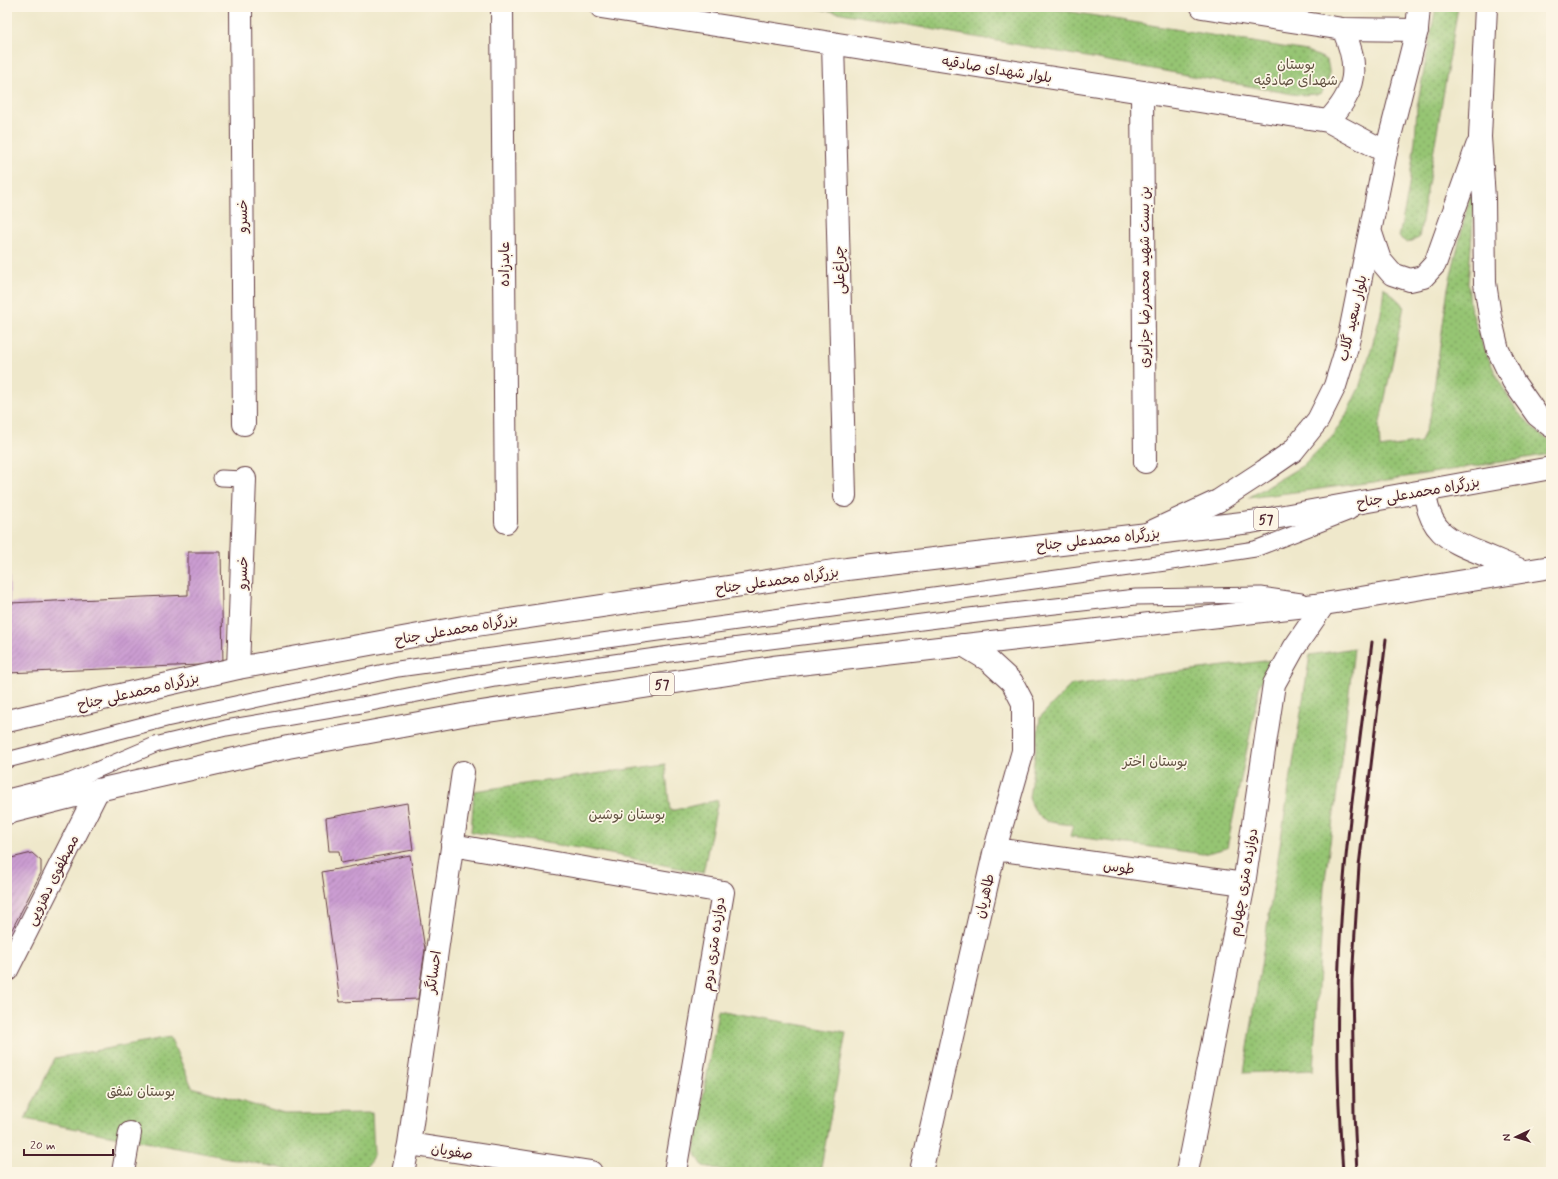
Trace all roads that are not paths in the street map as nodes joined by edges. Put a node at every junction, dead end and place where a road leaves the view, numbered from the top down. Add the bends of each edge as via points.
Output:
1 (241, 7) edge
2 (502, 7) edge
3 (601, 7) edge
4 (1202, 7) edge
5 (1419, 7) edge
6 (1486, 7) edge
7 (1343, 29) junction
8 (1417, 30) junction
9 (833, 43) junction
10 (1142, 92) junction
11 (1328, 121) junction
12 (1480, 137) junction
13 (1386, 152) junction
14 (1371, 232) junction
15 (244, 424) dead end
16 (1551, 426) edge
17 (1145, 462) dead end
18 (1551, 468) edge
19 (221, 478) dead end
20 (245, 479) joint
21 (1425, 491) junction
22 (845, 496) dead end
23 (1386, 497) junction
24 (506, 522) dead end
25 (1146, 534) junction
26 (1551, 562) edge
27 (1551, 567) edge
28 (1523, 571) junction
29 (1324, 604) junction
30 (963, 645) junction
31 (238, 668) junction
32 (7, 721) edge
33 (7, 760) edge
34 (463, 772) dead end
35 (98, 790) junction
36 (7, 797) edge
37 (7, 813) edge
38 (452, 845) junction
39 (995, 849) junction
40 (1244, 884) junction
41 (7, 970) edge
42 (130, 1133) dead end
43 (409, 1144) junction
44 (123, 1172) edge
45 (403, 1172) edge
46 (591, 1172) edge
47 (675, 1172) edge
48 (921, 1172) edge
49 (1187, 1172) edge

1 - 15 main road, خسرو
2 - 24 main road, عابدزاده
3 - 9 main road, بلوار شهدای صادقیه
4 - 7 main road
5 - 8 main road, بلوار سعید گلاب
6 - 12 main road
7 - 8 main road
7 - 11 main road via 1351,48 1354,68 1351,88 1342,106
8 - 13 main road, بلوار سعید گلاب
9 - 10 main road, بلوار شهدای صادقیه
9 - 22 main road, چراغ‌علی
10 - 11 main road, بلوار شهدای صادقیه
10 - 17 main road, بن بست شهید محمدرضا جزایری
11 - 13 main road, بلوار شهدای صادقیه
12 - 14 main road via 1435,264 1422,277 1410,280 1392,274 1380,260
12 - 16 main road via 1485,283 1496,343 1513,381 1537,415
13 - 14 main road, بلوار سعید گلاب
14 - 25 main road, بلوار سعید گلاب via 1347,347 1335,386 1318,420 1294,451 1264,471 1218,501
18 - 21 main road, بزرگراه محمدعلی جناح / 57
19 - 20 lane
20 - 31 main road, خسرو
21 - 23 main road, بزرگراه محمدعلی جناح / 57
21 - 28 main road via 1431,518 1445,536 1455,543
23 - 25 main road, بزرگراه محمدعلی جناح / 57 via 1251,522
23 - 33 lane via 1255,549 398,669 166,719
25 - 31 main road, بزرگراه محمدعلی جناح / 57 via 832,572 464,627
26 - 28 lane
27 - 28 main road
28 - 29 main road
29 - 30 main road, 57
29 - 36 lane via 1261,595 1136,597 684,652 495,679 226,728 155,745 71,782
29 - 40 main road, دوازده متری چهارم via 1294,648 1274,684
30 - 35 main road, 57 via 773,667 468,714 288,747
30 - 39 main road, طاهریان via 988,660 1012,682 1023,702 1022,751
31 - 32 main road, بزرگراه محمدعلی جناح / 57
34 - 38 main road, احسانگر
35 - 37 main road, 57
35 - 41 main road, مصطفوی دهزویی
38 - 43 main road, احسانگر
38 - 47 main road, دوازده متری دوم via 723,892
39 - 40 main road, طوس
39 - 48 main road, طاهریان
40 - 49 main road, دوازده متری چهارم
42 - 44 main road
43 - 45 main road, احسانگر
43 - 46 main road, صفویان

